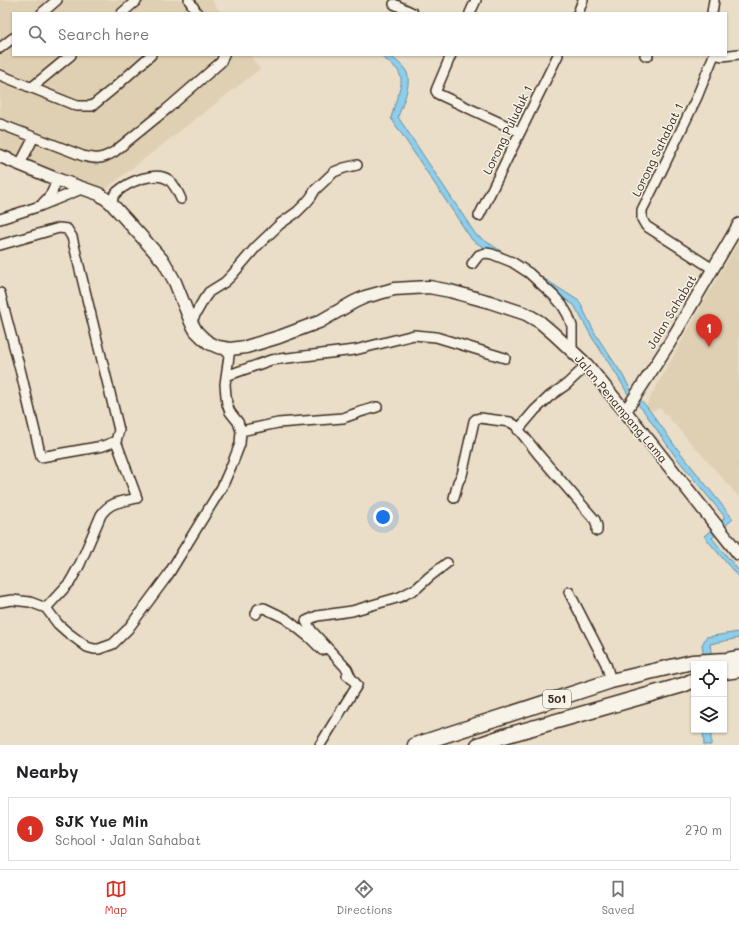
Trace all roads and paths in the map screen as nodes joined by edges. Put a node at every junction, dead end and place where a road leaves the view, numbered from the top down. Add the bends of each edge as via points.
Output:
1 (57, 0) edge
2 (137, 0) edge
3 (189, 0) edge
4 (476, 0) edge
5 (584, 0) edge
6 (714, 0) edge
7 (394, 4) dead end
8 (43, 12) edge
9 (123, 12) edge
10 (196, 12) edge
11 (411, 12) edge
12 (470, 12) edge
13 (578, 12) edge
14 (712, 12) edge
15 (12, 39) edge
16 (0, 48) edge
17 (739, 54) edge
18 (727, 55) edge
19 (70, 56) edge
20 (150, 56) edge
21 (224, 56) edge
22 (451, 56) edge
23 (558, 56) edge
24 (714, 56) edge
25 (0, 75) edge
26 (31, 88) junction
27 (0, 124) edge
28 (520, 132) junction
29 (34, 137) junction
30 (0, 156) edge
31 (20, 164) junction
32 (357, 165) dead end
33 (56, 179) junction
34 (84, 188) junction
35 (181, 199) dead end
36 (110, 202) junction
37 (40, 206) junction
38 (479, 216) dead end
39 (0, 219) edge
40 (739, 224) edge
41 (0, 245) edge
42 (472, 264) dead end
43 (713, 269) junction
44 (0, 293) edge
45 (191, 322) junction
46 (230, 349) junction
47 (572, 351) junction
48 (505, 358) dead end
49 (587, 365) junction
50 (226, 376) junction
51 (377, 407) dead end
52 (626, 412) junction
53 (518, 430) junction
54 (241, 431) junction
55 (116, 441) junction
56 (454, 498) dead end
57 (596, 532) dead end
58 (739, 554) edge
59 (447, 563) dead end
60 (569, 592) dead end
61 (0, 602) edge
62 (46, 608) junction
63 (256, 614) dead end
64 (730, 663) edge
65 (739, 670) edge
66 (351, 678) junction
67 (611, 681) junction
68 (691, 681) edge
69 (320, 745) edge
70 (415, 745) edge
71 (478, 745) edge

1 - 8 street
2 - 9 street
3 - 10 street
4 - 12 street
5 - 13 street
6 - 14 street
7 - 11 street
15 - 16 street
17 - 18 street
19 - 26 street
20 - 26 street via 92,106 77,106
21 - 29 street via 221,62 167,109 104,158 83,156
22 - 28 street via 436,91 438,94
23 - 28 street, Lorong Puluduk 1
24 - 43 street, Lorong Sahabat 1 via 697,97 642,210 642,219 646,226
25 - 26 street
27 - 29 street
28 - 38 street, Lorong Puluduk 1
29 - 31 street
30 - 31 main road, Jalan Penampang Lama
31 - 33 main road, Jalan Penampang Lama
32 - 45 street via 334,172 319,186 306,204 256,247 225,282 209,292
33 - 34 main road, Jalan Penampang Lama
33 - 37 street via 51,195
34 - 36 main road, Jalan Penampang Lama
34 - 37 street
35 - 36 street via 170,181 157,176 132,182 117,192
36 - 45 main road, Jalan Penampang Lama via 164,262
37 - 39 street
40 - 43 street, Jalan Sahabat
41 - 55 street via 59,228 67,229 72,236 119,430
42 - 47 street via 480,255 486,253 512,262 529,273 554,296 568,315 572,326
43 - 52 street, Jalan Sahabat
44 - 55 street via 41,457 103,446
45 - 46 main road, Jalan Penampang Lama via 202,338 209,343
46 - 47 main road, Jalan Penampang Lama via 279,337 319,322 354,302 380,292 429,287 526,314 540,322
46 - 50 street
47 - 49 main road, Jalan Penampang Lama
48 - 50 street via 436,337 414,335 355,350 271,360
49 - 52 main road, Jalan Penampang Lama
49 - 53 street via 535,410
50 - 54 street via 227,404
51 - 54 street via 343,418 278,423
52 - 58 main road, Jalan Penampang Lama
53 - 56 street via 510,422 476,418
53 - 57 street via 595,520 598,526
54 - 62 street via 240,444 228,475 210,508 157,592 113,644 99,649 87,647 58,624
55 - 62 street via 138,498 118,502 105,509 70,582
59 - 66 street via 417,588 400,597 352,611 317,616 306,621 311,630 347,669
60 - 67 street via 606,664
61 - 62 street via 30,602
63 - 66 street via 258,609 264,608 285,618 310,638
64 - 65 main road, 501
64 - 67 main road, 501 via 692,662
66 - 69 street via 357,685
67 - 70 main road, 501
68 - 71 main road, 501

